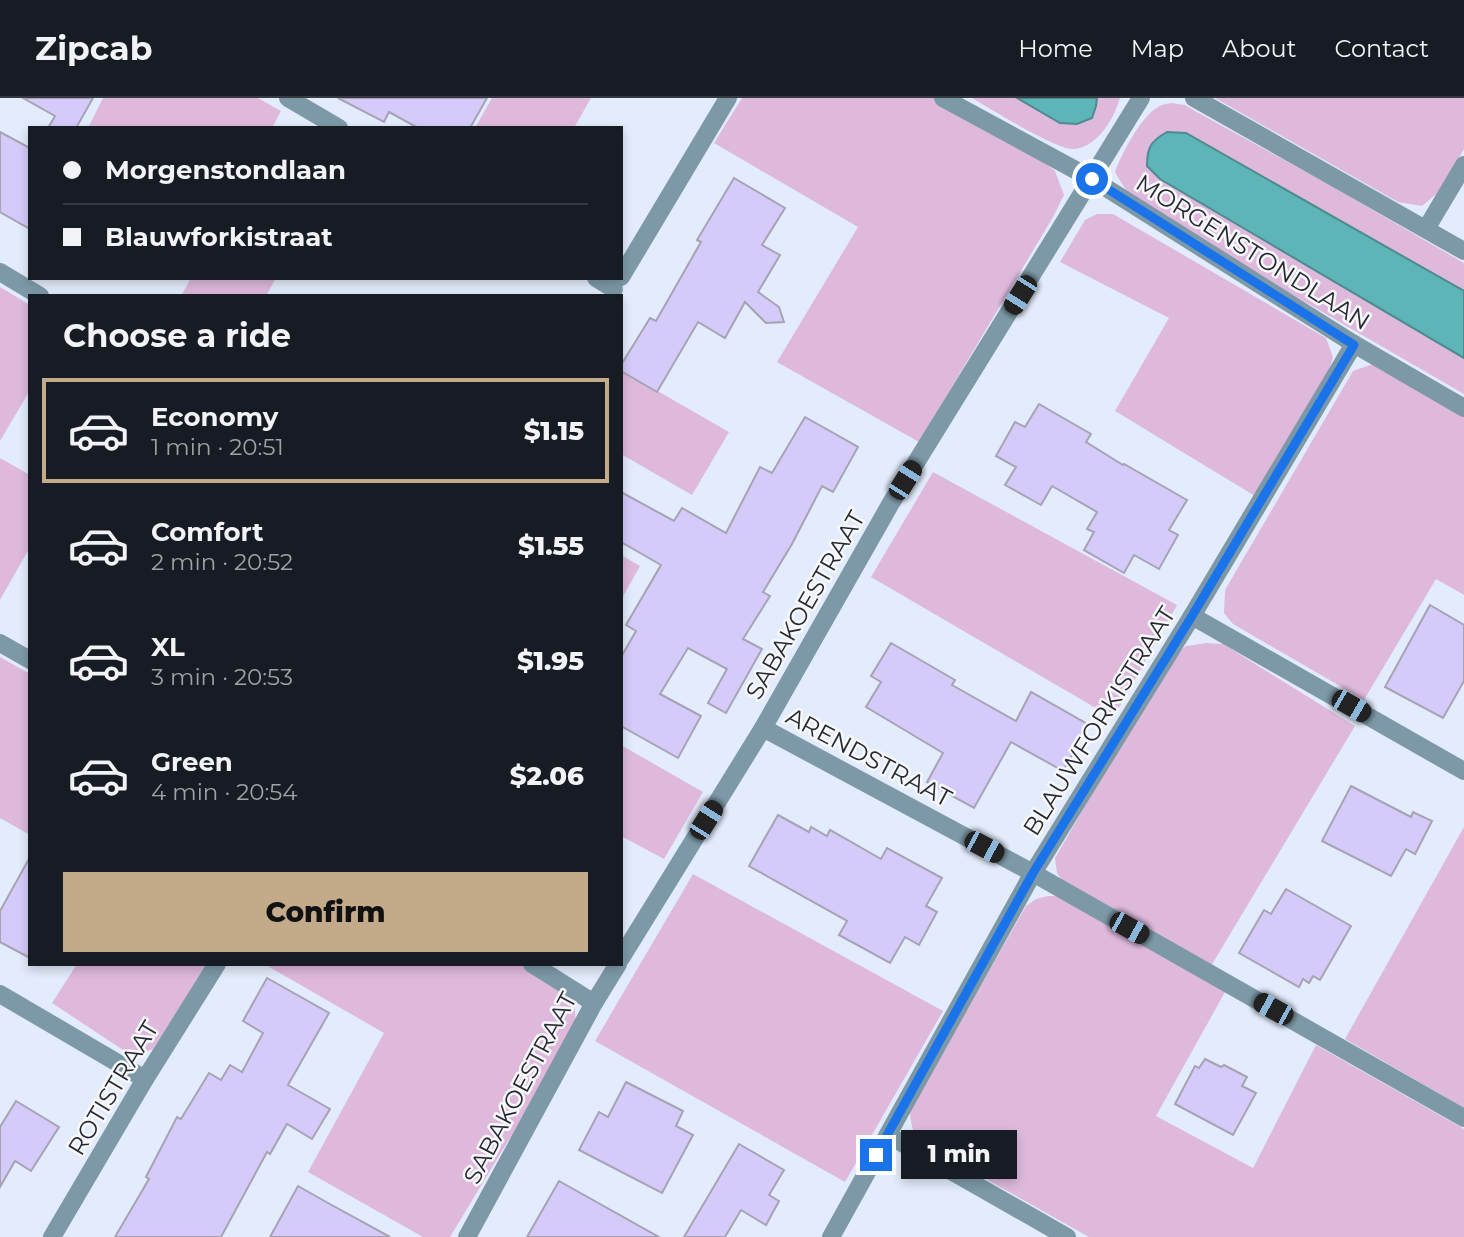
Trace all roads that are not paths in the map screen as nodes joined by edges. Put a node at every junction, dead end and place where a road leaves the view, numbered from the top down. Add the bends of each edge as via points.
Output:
1 (288, 98) edge
2 (728, 98) edge
3 (943, 98) edge
4 (1141, 98) edge
5 (1194, 98) edge
6 (336, 126) edge
7 (1464, 166) edge
8 (1092, 179) junction
9 (1426, 229) junction
10 (1464, 251) edge
11 (0, 272) edge
12 (623, 273) edge
13 (37, 294) edge
14 (1354, 345) junction
15 (1464, 408) edge
16 (1192, 616) junction
17 (0, 643) edge
18 (28, 659) edge
19 (763, 728) junction
20 (1464, 771) edge
21 (1033, 873) junction
22 (623, 955) edge
23 (215, 966) edge
24 (535, 966) edge
25 (617, 966) edge
26 (0, 994) edge
27 (594, 1003) junction
28 (145, 1079) junction
29 (1464, 1118) edge
30 (887, 1135) junction
31 (52, 1237) edge
32 (467, 1237) edge
33 (831, 1237) edge
34 (1068, 1237) edge

1 - 6 street
2 - 12 street
3 - 8 street, MORGENSTONDLAAN
4 - 8 street, SABAKOESTRAAT
5 - 9 street
7 - 9 street
8 - 14 street, MORGENSTONDLAAN
8 - 19 street, SABAKOESTRAAT via 891,503
9 - 10 street
11 - 13 street
14 - 15 street, MORGENSTONDLAAN
14 - 16 street, BLAUWFORKISTRAAT
16 - 20 street
16 - 21 street, BLAUWFORKISTRAAT
17 - 18 street
19 - 21 street, ARENDSTRAAT
19 - 22 street, SABAKOESTRAAT
21 - 29 street, ARENDSTRAAT
21 - 30 street, BLAUWFORKISTRAAT
23 - 28 street, ROTISTRAAT
24 - 27 street
25 - 27 street, SABAKOESTRAAT
26 - 28 street
27 - 32 street, SABAKOESTRAAT
28 - 31 street, ROTISTRAAT
30 - 33 street, BLAUWFORKISTRAAT
30 - 34 street

